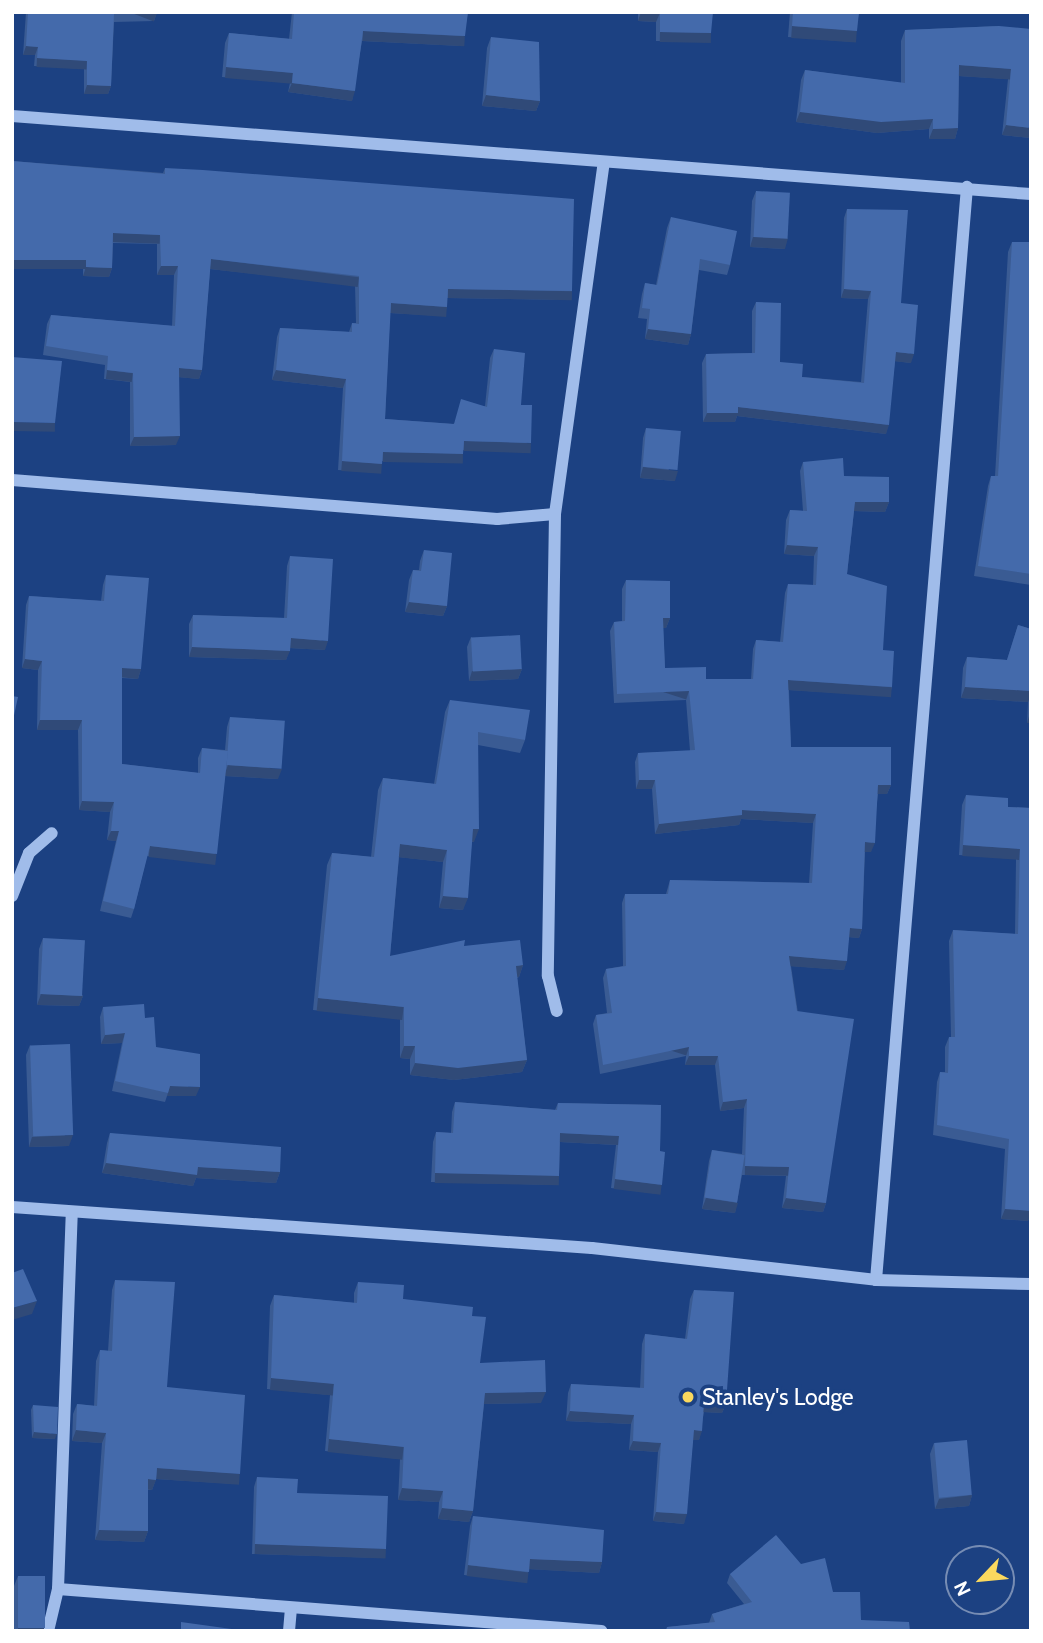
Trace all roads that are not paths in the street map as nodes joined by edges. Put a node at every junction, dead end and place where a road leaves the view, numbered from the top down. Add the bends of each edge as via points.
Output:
1 (12, 116) edge
2 (603, 166) junction
3 (967, 187) junction
4 (1031, 194) edge
5 (12, 480) edge
6 (555, 514) junction
7 (52, 833) dead end
8 (12, 896) edge
9 (557, 1011) dead end
10 (12, 1207) edge
11 (72, 1212) junction
12 (876, 1280) junction
13 (1031, 1284) edge
14 (58, 1589) junction
15 (291, 1609) junction
16 (48, 1631) edge
17 (289, 1631) edge
18 (601, 1631) edge

1 - 2 street
2 - 3 street
2 - 6 street
3 - 4 street
3 - 12 street
5 - 6 street via 497,519
6 - 9 street via 548,976
7 - 8 street via 29,853
10 - 11 street
11 - 12 street via 592,1248
11 - 14 street
12 - 13 street
14 - 15 street
14 - 16 street
15 - 17 street
15 - 18 street

